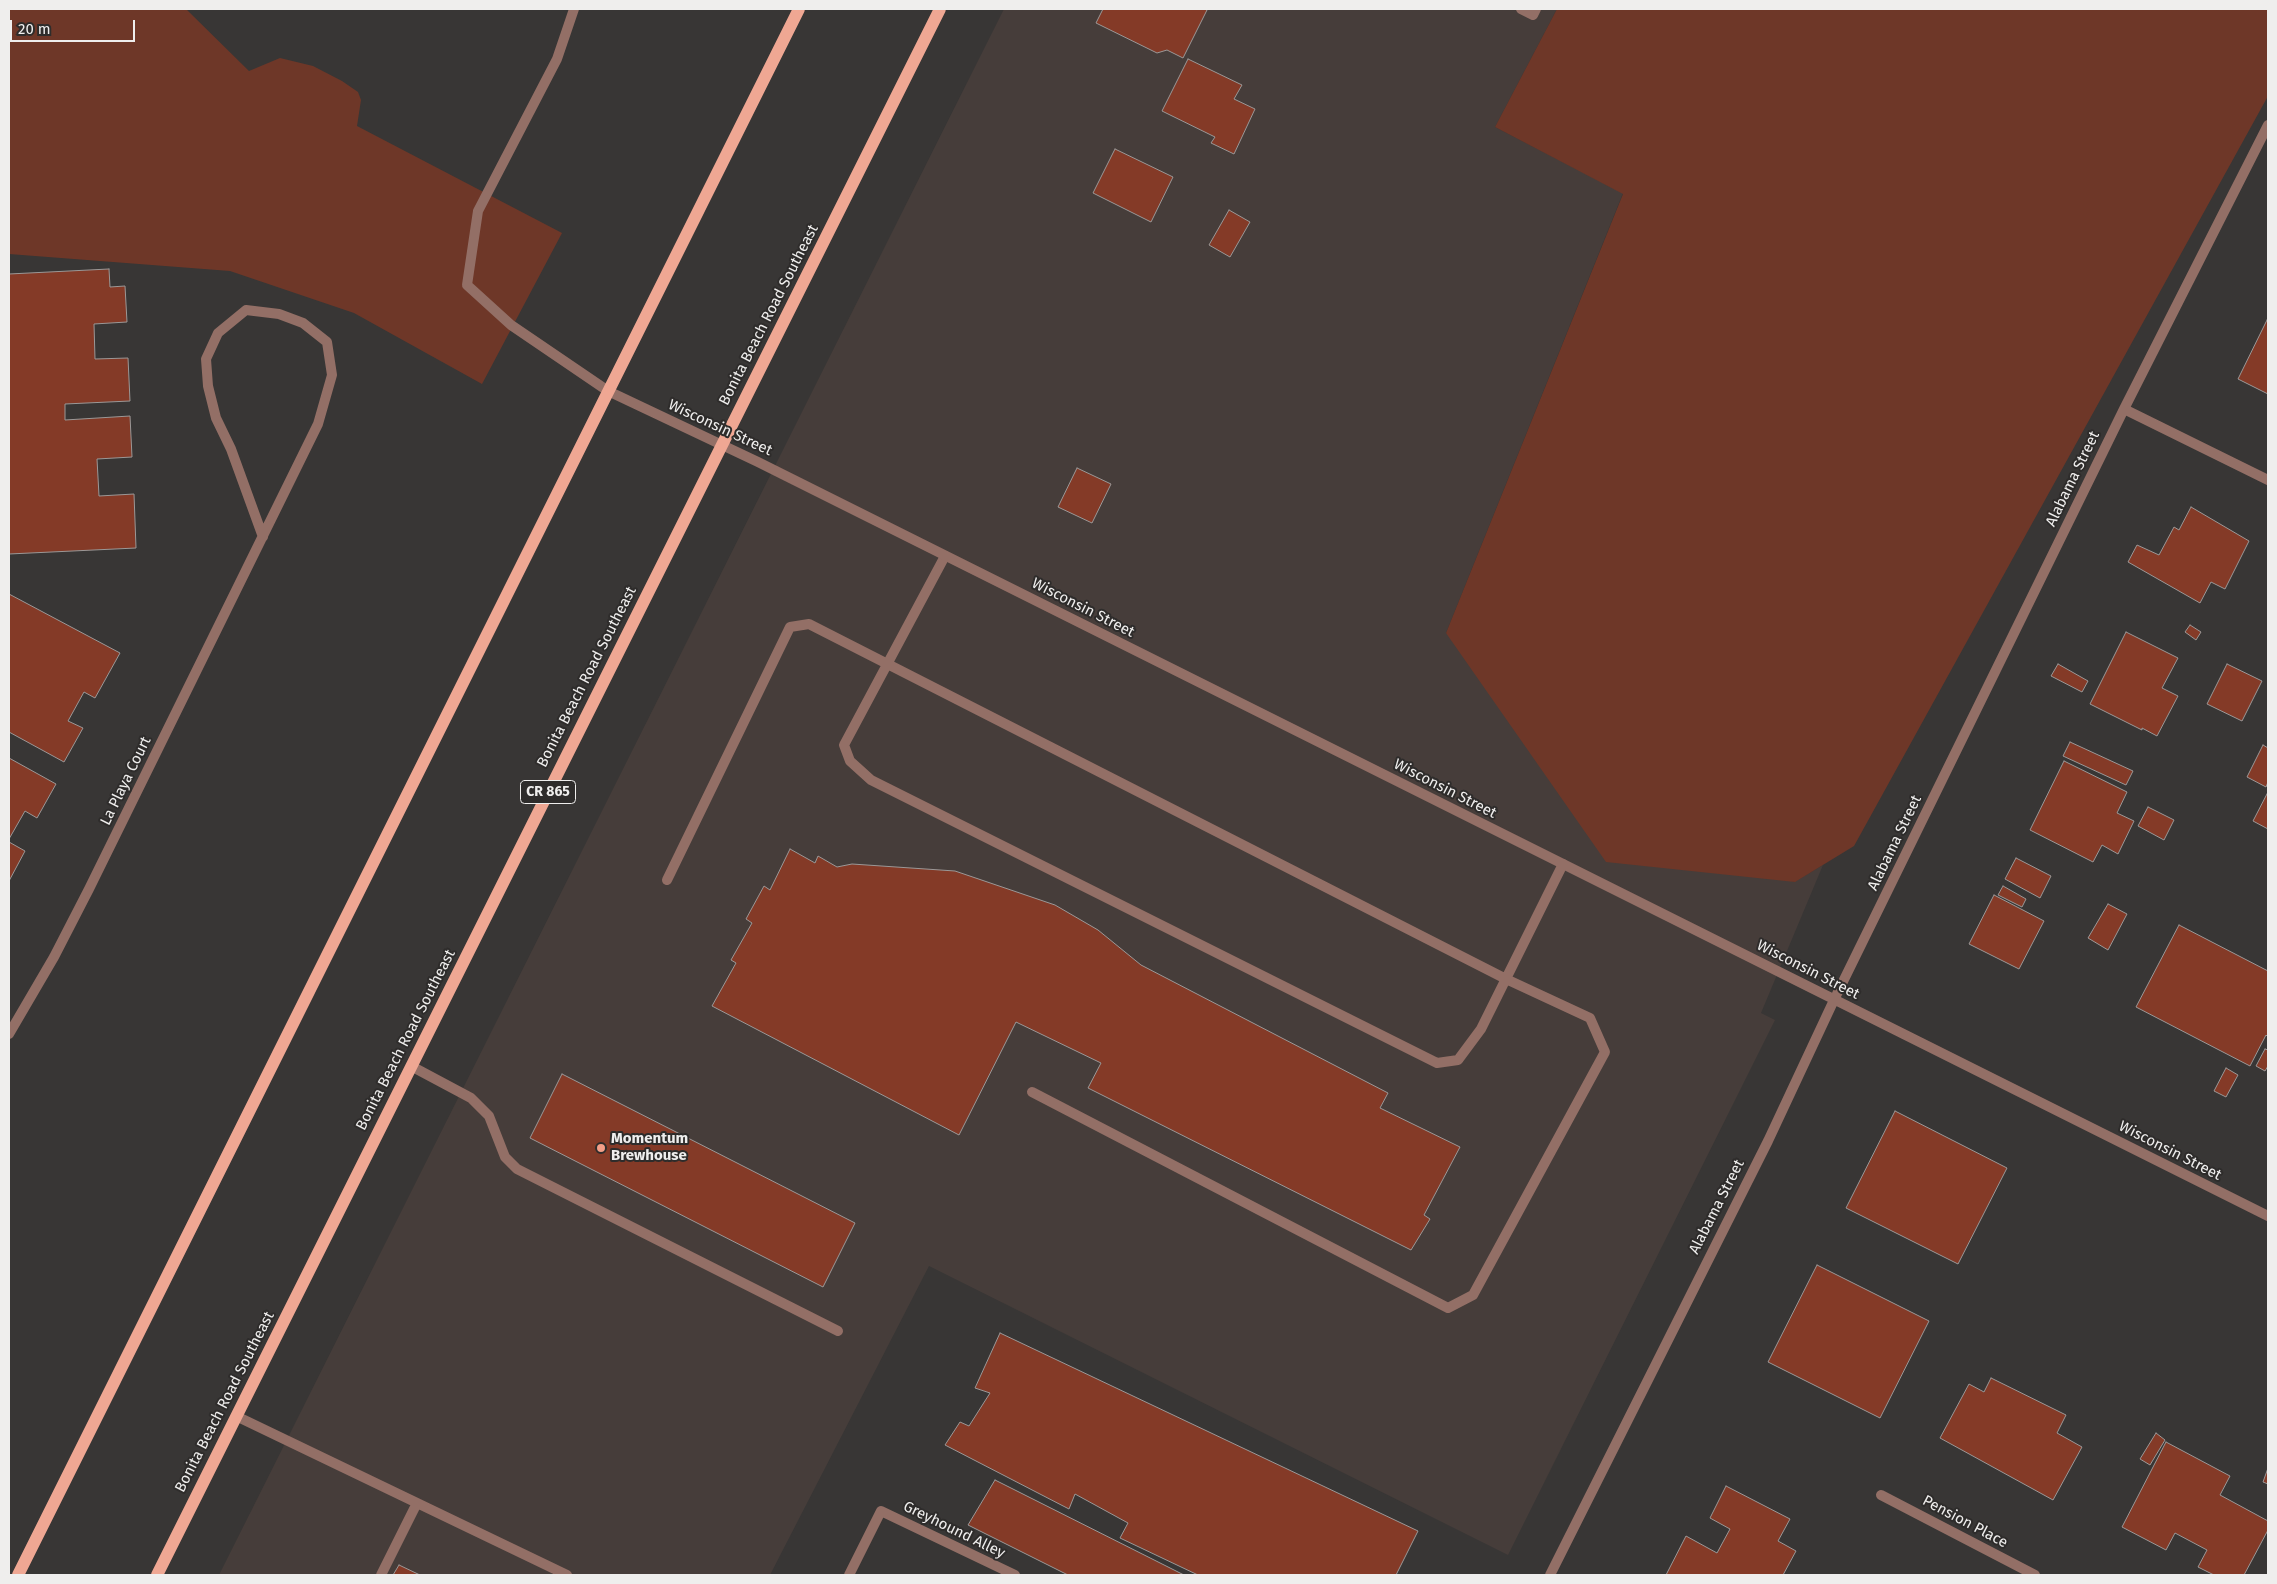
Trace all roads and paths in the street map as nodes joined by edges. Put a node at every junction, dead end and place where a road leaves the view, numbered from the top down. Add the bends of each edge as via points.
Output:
1 (574, 9) edge
2 (799, 9) edge
3 (940, 9) edge
4 (1521, 9) edge
5 (1536, 9) edge
6 (2268, 125) edge
7 (608, 391) junction
8 (2124, 409) junction
9 (722, 444) junction
10 (2268, 480) edge
11 (262, 537) junction
12 (945, 556) junction
13 (888, 663) junction
14 (1563, 864) junction
15 (667, 880) dead end
16 (1506, 978) junction
17 (1834, 1000) junction
18 (9, 1034) edge
19 (411, 1066) junction
20 (1032, 1092) dead end
21 (2268, 1216) edge
22 (838, 1331) dead end
23 (236, 1416) junction
24 (1881, 1495) dead end
25 (417, 1503) junction
26 (18, 1575) edge
27 (157, 1575) edge
28 (381, 1575) edge
29 (567, 1575) edge
30 (849, 1575) edge
31 (1015, 1575) edge
32 (1550, 1575) edge
33 (2035, 1575) edge

1 - 7 street, Wisconsin Street via 558,59 478,211 467,285 512,325
2 - 7 main road
3 - 9 main road, Bonita Beach Road Southeast / CR 865
4 - 5 street via 1533,14
6 - 8 street, Alabama Street
7 - 9 street, Wisconsin Street
7 - 26 main road
8 - 10 street
8 - 17 street, Alabama Street
9 - 12 street, Wisconsin Street
9 - 19 main road, Bonita Beach Road Southeast / CR 865
11 - 11 street, La Playa Court via 318,424 332,375 327,342 303,323 279,314 246,310 218,333 206,359 208,386 216,418
11 - 18 street, La Playa Court via 89,889
12 - 13 street
12 - 14 street, Wisconsin Street
13 - 15 street via 809,624 790,627
13 - 16 street
13 - 16 street via 844,744 850,761 871,780 1437,1063 1458,1060 1481,1029
14 - 16 street
14 - 17 street, Wisconsin Street
16 - 20 street via 1590,1018 1605,1052 1473,1295 1448,1308
17 - 21 street, Wisconsin Street
17 - 32 street, Alabama Street via 1768,1141
19 - 22 street via 471,1098 488,1116 505,1157 517,1169
19 - 23 main road, Bonita Beach Road Southeast / CR 865
23 - 25 street
23 - 27 main road, Bonita Beach Road Southeast / CR 865
24 - 33 street, Pension Place
25 - 28 street
25 - 29 street
30 - 31 street, Greyhound Alley via 881,1511

